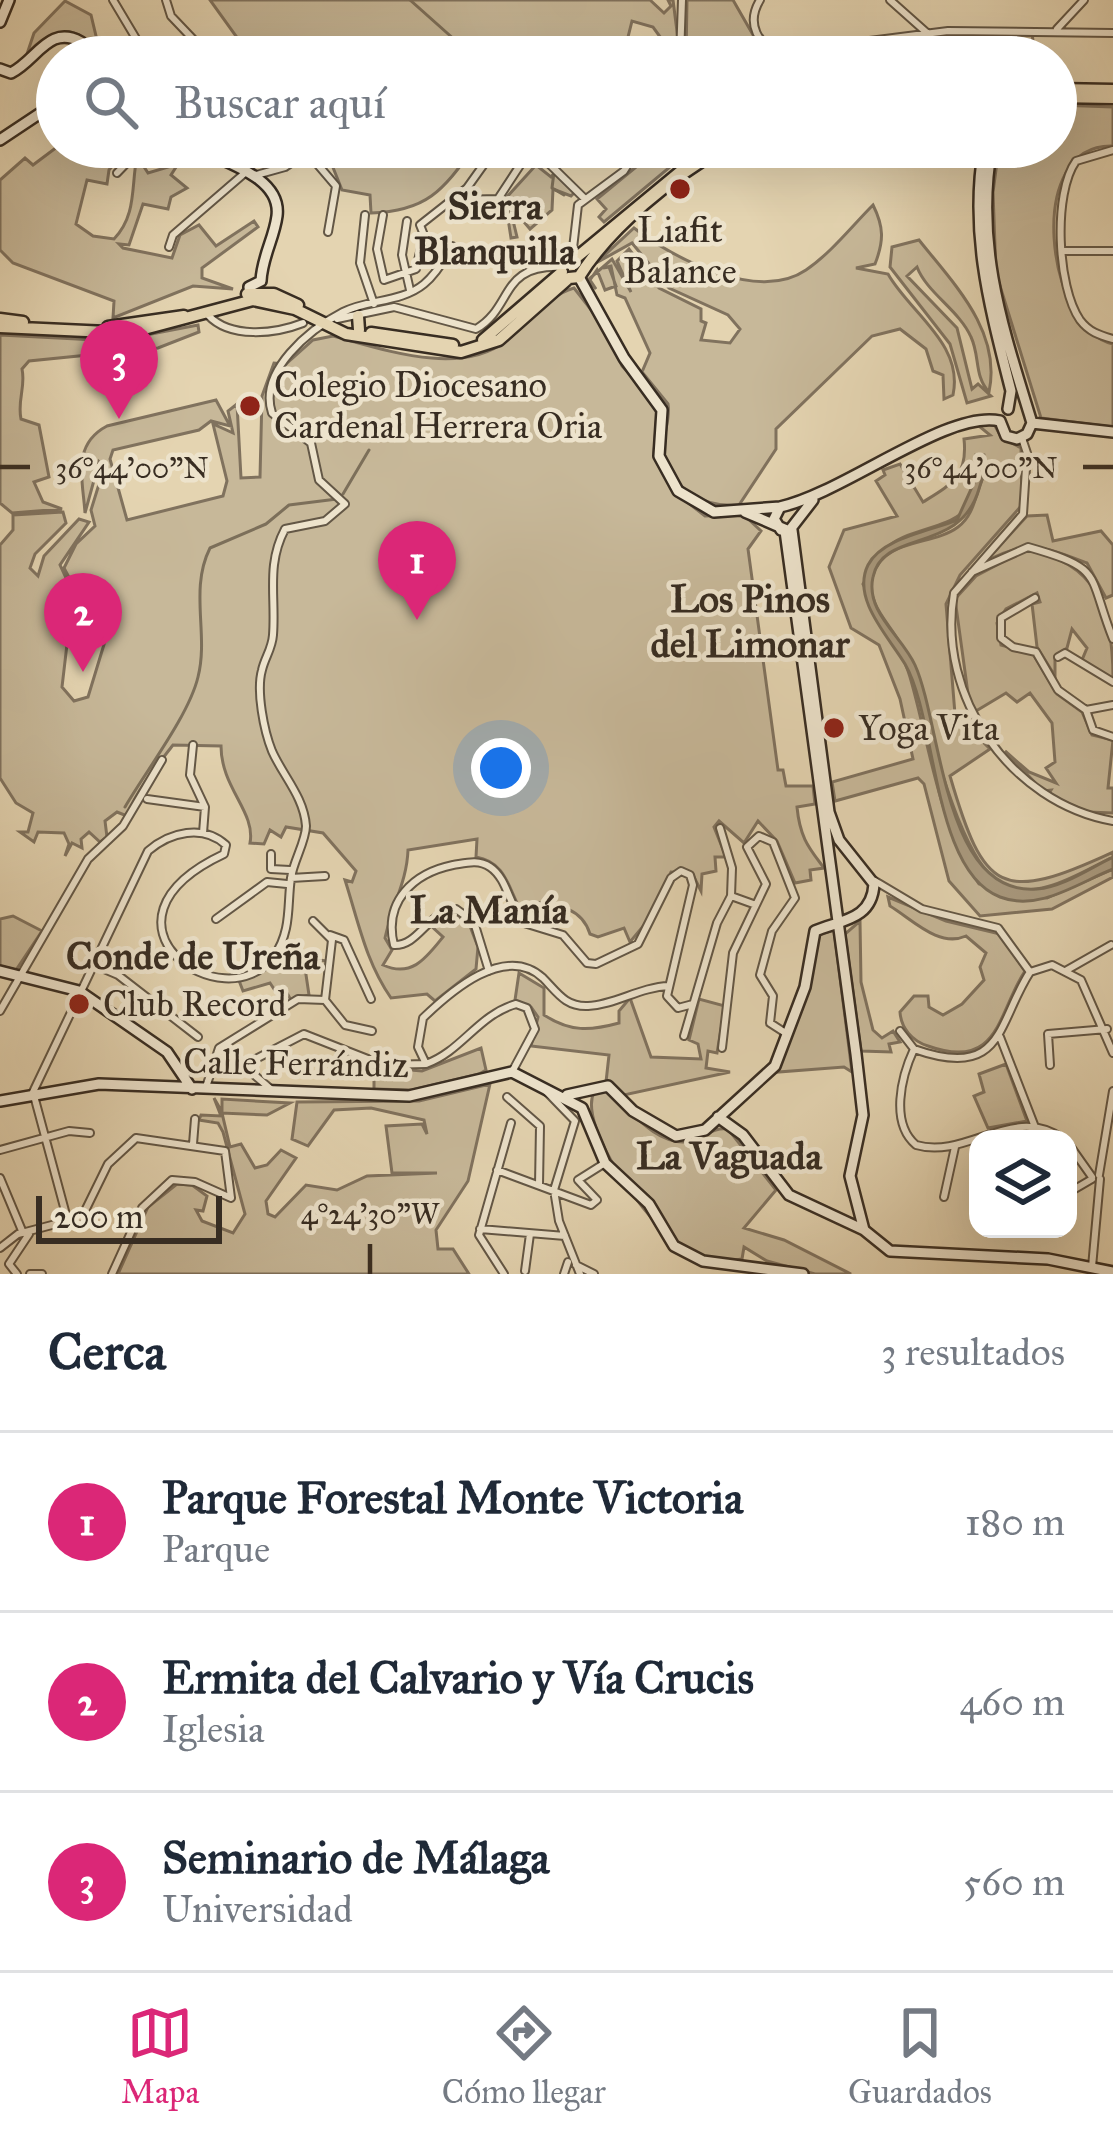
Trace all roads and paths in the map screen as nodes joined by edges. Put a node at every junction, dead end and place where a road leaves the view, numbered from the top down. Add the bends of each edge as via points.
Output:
1 (9, 0) edge
2 (113, 0) edge
3 (166, 0) edge
4 (682, 0) edge
5 (760, 0) edge
6 (890, 0) edge
7 (1084, 0) edge
8 (0, 22) edge
9 (1057, 29) junction
10 (926, 32) junction
11 (1113, 33) edge
12 (134, 36) edge
13 (190, 36) edge
14 (681, 36) edge
15 (758, 36) edge
16 (895, 36) edge
17 (930, 36) edge
18 (36, 54) edge
19 (0, 69) edge
20 (1077, 93) edge
21 (1113, 94) edge
22 (36, 116) edge
23 (0, 140) edge
24 (1113, 150) edge
25 (1077, 164) edge
26 (122, 168) edge
27 (238, 168) edge
28 (276, 168) edge
29 (322, 168) edge
30 (480, 168) edge
31 (518, 168) edge
32 (553, 168) edge
33 (627, 168) edge
34 (686, 168) edge
35 (694, 168) edge
36 (985, 168) edge
37 (987, 168) edge
38 (1073, 168) edge
39 (117, 173) dead end
40 (250, 174) junction
41 (584, 198) junction
42 (454, 200) junction
43 (365, 215) dead end
44 (382, 215) dead end
45 (407, 221) dead end
46 (328, 232) dead end
47 (452, 246) dead end
48 (169, 247) dead end
49 (1063, 251) junction
50 (1113, 251) edge
51 (572, 267) junction
52 (407, 274) junction
53 (261, 281) junction
54 (410, 290) junction
55 (280, 296) junction
56 (251, 297) junction
57 (374, 304) junction
58 (208, 315) junction
59 (358, 316) junction
60 (302, 318) junction
61 (0, 323) edge
62 (326, 324) junction
63 (358, 330) junction
64 (1113, 339) edge
65 (1007, 409) junction
66 (1025, 410) junction
67 (1000, 422) junction
68 (1031, 423) junction
69 (1113, 432) edge
70 (1022, 438) junction
71 (813, 500) junction
72 (784, 507) junction
73 (740, 510) junction
74 (789, 528) junction
75 (968, 574) junction
76 (1035, 598) dead end
77 (1113, 639) edge
78 (1058, 657) dead end
79 (1113, 682) edge
80 (1113, 705) edge
81 (1086, 710) junction
82 (1113, 736) edge
83 (193, 745) dead end
84 (162, 760) dead end
85 (147, 800) dead end
86 (206, 807) junction
87 (1113, 821) edge
88 (720, 828) dead end
89 (203, 833) junction
90 (848, 852) junction
91 (271, 854) dead end
92 (829, 858) junction
93 (325, 876) dead end
94 (289, 877) junction
95 (871, 878) junction
96 (890, 892) junction
97 (731, 896) junction
98 (873, 898) junction
99 (756, 905) junction
100 (216, 919) dead end
101 (313, 921) dead end
102 (838, 924) junction
103 (328, 935) junction
104 (1111, 945) edge
105 (92, 964) junction
106 (1067, 970) junction
107 (0, 971) edge
108 (489, 971) junction
109 (1030, 971) junction
110 (20, 976) junction
111 (669, 986) junction
112 (79, 991) junction
113 (370, 999) dead end
114 (325, 1000) junction
115 (693, 1004) junction
116 (0, 1011) edge
117 (1107, 1029) junction
118 (372, 1030) dead end
119 (900, 1031) dead end
120 (784, 1032) junction
121 (683, 1036) dead end
122 (198, 1037) dead end
123 (1000, 1037) junction
124 (722, 1048) dead end
125 (914, 1049) junction
126 (1113, 1053) edge
127 (426, 1064) junction
128 (1050, 1065) dead end
129 (512, 1072) junction
130 (179, 1083) junction
131 (542, 1086) junction
132 (206, 1090) junction
133 (1113, 1091) edge
134 (33, 1092) junction
135 (273, 1095) junction
136 (506, 1097) dead end
137 (584, 1097) junction
138 (0, 1101) edge
139 (718, 1117) junction
140 (195, 1119) dead end
141 (511, 1124) dead end
142 (1035, 1127) junction
143 (1041, 1130) edge
144 (90, 1133) dead end
145 (45, 1137) junction
146 (193, 1144) junction
147 (955, 1147) junction
148 (0, 1150) edge
149 (1077, 1155) edge
150 (605, 1162) junction
151 (497, 1170) junction
152 (1113, 1176) edge
153 (1096, 1177) junction
154 (0, 1178) edge
155 (539, 1185) junction
156 (1077, 1188) edge
157 (554, 1190) junction
158 (944, 1197) dead end
159 (68, 1222) junction
160 (480, 1229) junction
161 (864, 1231) junction
162 (26, 1233) junction
163 (530, 1234) junction
164 (565, 1236) junction
165 (0, 1248) edge
166 (1067, 1261) junction
167 (575, 1267) edge
168 (1092, 1267) junction
169 (525, 1271) dead end
170 (1113, 1272) edge
171 (16, 1274) edge
172 (30, 1274) edge
173 (42, 1274) edge
174 (112, 1274) edge
175 (504, 1274) edge
176 (564, 1274) edge
177 (594, 1274) edge
178 (803, 1274) edge
179 (1059, 1274) edge

1 - 8 main road
2 - 12 street
3 - 13 street
4 - 14 street
5 - 15 street
6 - 10 street
7 - 9 street
9 - 10 street
9 - 11 street
10 - 16 street
10 - 17 street
18 - 19 main road via 11,73
20 - 21 main road
22 - 23 main road
24 - 25 street
26 - 39 street
27 - 40 main road
28 - 40 street
29 - 46 street via 336,186
30 - 42 street
31 - 42 street via 498,199
32 - 41 street
33 - 41 street
34 - 51 main road
35 - 51 main road
36 - 65 main road via 976,231 1011,391
37 - 66 main road via 989,275
38 - 49 street via 1062,195
40 - 48 street via 173,235
40 - 53 main road via 274,197 277,215
41 - 51 street
42 - 52 street via 420,225 416,269
43 - 57 street via 360,263
44 - 52 street via 377,249 384,280
45 - 52 street
47 - 54 street via 425,283
49 - 50 street
49 - 64 street via 1081,320
51 - 59 street via 541,266 512,281 484,325 461,327 394,307
51 - 62 main road via 521,322 480,349 438,350
51 - 63 main road via 474,343
51 - 73 main road via 662,410 659,455 678,490 714,512
52 - 54 street
53 - 55 main road
53 - 56 main road via 249,287
54 - 57 street
55 - 56 main road
55 - 62 main road
56 - 58 main road
56 - 60 main road
56 - 61 main road via 129,326
57 - 62 street
58 - 60 street via 236,332
58 - 61 main road via 129,334
59 - 62 street
59 - 63 main road
60 - 62 main road
62 - 63 main road
62 - 94 street via 274,377 269,405 311,443 319,480 345,504 326,521 285,529 270,566 273,644 260,673 263,711 306,827
65 - 66 main road
65 - 67 main road
66 - 68 main road
67 - 70 main road via 1006,436
67 - 71 main road via 972,419 945,428
68 - 69 main road
68 - 70 main road
70 - 75 street via 1023,514
71 - 72 main road
71 - 74 main road
72 - 73 main road
72 - 74 main road via 798,513
72 - 74 main road via 774,519
73 - 74 main road
74 - 90 main road via 830,812
74 - 92 main road
75 - 77 street via 1028,548 1077,562 1096,579
75 - 87 street via 951,609 964,702 1046,799
76 - 81 street via 1001,618 1001,638 1036,652 1058,690
78 - 79 street via 1065,653
80 - 81 street
81 - 82 street via 1094,730
83 - 86 street via 190,775
84 - 110 street via 128,820 88,859
85 - 86 street
86 - 89 street
88 - 97 street
89 - 94 street via 221,839 224,854 181,880 163,920 166,950 181,965 227,976 272,960 289,918
89 - 105 street via 173,835 148,851
90 - 92 main road
90 - 95 main road
91 - 94 street via 271,869
92 - 102 main road
93 - 94 street
94 - 100 street via 267,882
95 - 96 street
95 - 98 main road
96 - 98 street
96 - 109 street via 922,909 998,928
97 - 99 street
97 - 115 street
98 - 102 main road
99 - 120 street via 766,884 747,847 758,836 773,842 795,898 772,931 760,975 773,995 770,1023
99 - 124 street via 733,953
101 - 103 street
102 - 120 main road via 809,940 805,987
102 - 161 main road via 862,1115 850,1176
103 - 113 street via 344,940
103 - 114 street
104 - 106 street
105 - 112 street
105 - 122 street
106 - 109 street
106 - 117 street
107 - 110 main road
108 - 111 street via 524,967 562,999 590,1006
108 - 111 street via 474,922 456,909 436,913 409,943 394,945 397,906 410,881 431,870 488,865 524,923 563,935 587,963 628,952 674,874 690,874
108 - 127 street via 423,1018 418,1048
109 - 123 street
110 - 112 main road
110 - 116 street
111 - 115 street via 670,1004
112 - 130 main road via 166,1052
112 - 134 street
114 - 118 street via 345,1025
114 - 132 street via 298,999 219,1048
115 - 121 street
117 - 126 street
117 - 128 street via 1048,1034
119 - 125 street
120 - 139 main road via 776,1066
123 - 125 street via 975,1054
123 - 142 street
125 - 147 street via 901,1097 904,1133 924,1148
127 - 129 street via 516,1004 535,1029
127 - 135 street via 399,1068 315,1036 292,1037 248,1063
129 - 131 main road
129 - 135 main road, Calle Ferrándiz via 410,1096
130 - 132 main road, Calle Ferrándiz
130 - 134 main road, Calle Ferrándiz
131 - 137 main road
131 - 157 street via 577,1129
132 - 135 main road, Calle Ferrándiz
133 - 153 street
134 - 138 main road, Calle Ferrándiz
134 - 145 street
136 - 155 street via 540,1126
137 - 139 main road via 608,1086 676,1136 705,1130
137 - 150 main road
139 - 161 main road via 787,1193
140 - 146 street
141 - 151 street
142 - 143 street
142 - 147 street via 1000,1129
144 - 145 street
145 - 148 street
145 - 159 street
146 - 159 street via 136,1138 108,1164 88,1211
146 - 174 street via 224,1151 235,1193 224,1198 172,1180 142,1208
147 - 158 street
149 - 153 street
150 - 157 street via 578,1180 596,1205
150 - 178 main road via 649,1204 674,1246 703,1261
151 - 155 street
151 - 160 street
152 - 153 street
153 - 156 street
153 - 168 street
154 - 162 street
155 - 157 street
157 - 164 street
159 - 162 street
160 - 163 street
160 - 175 street via 480,1243
161 - 166 main road via 902,1256
162 - 165 street
162 - 171 street via 10,1261
163 - 164 street
163 - 169 street
164 - 167 street
166 - 168 main road
166 - 179 street
167 - 176 street
167 - 177 street
168 - 170 main road
172 - 173 street

